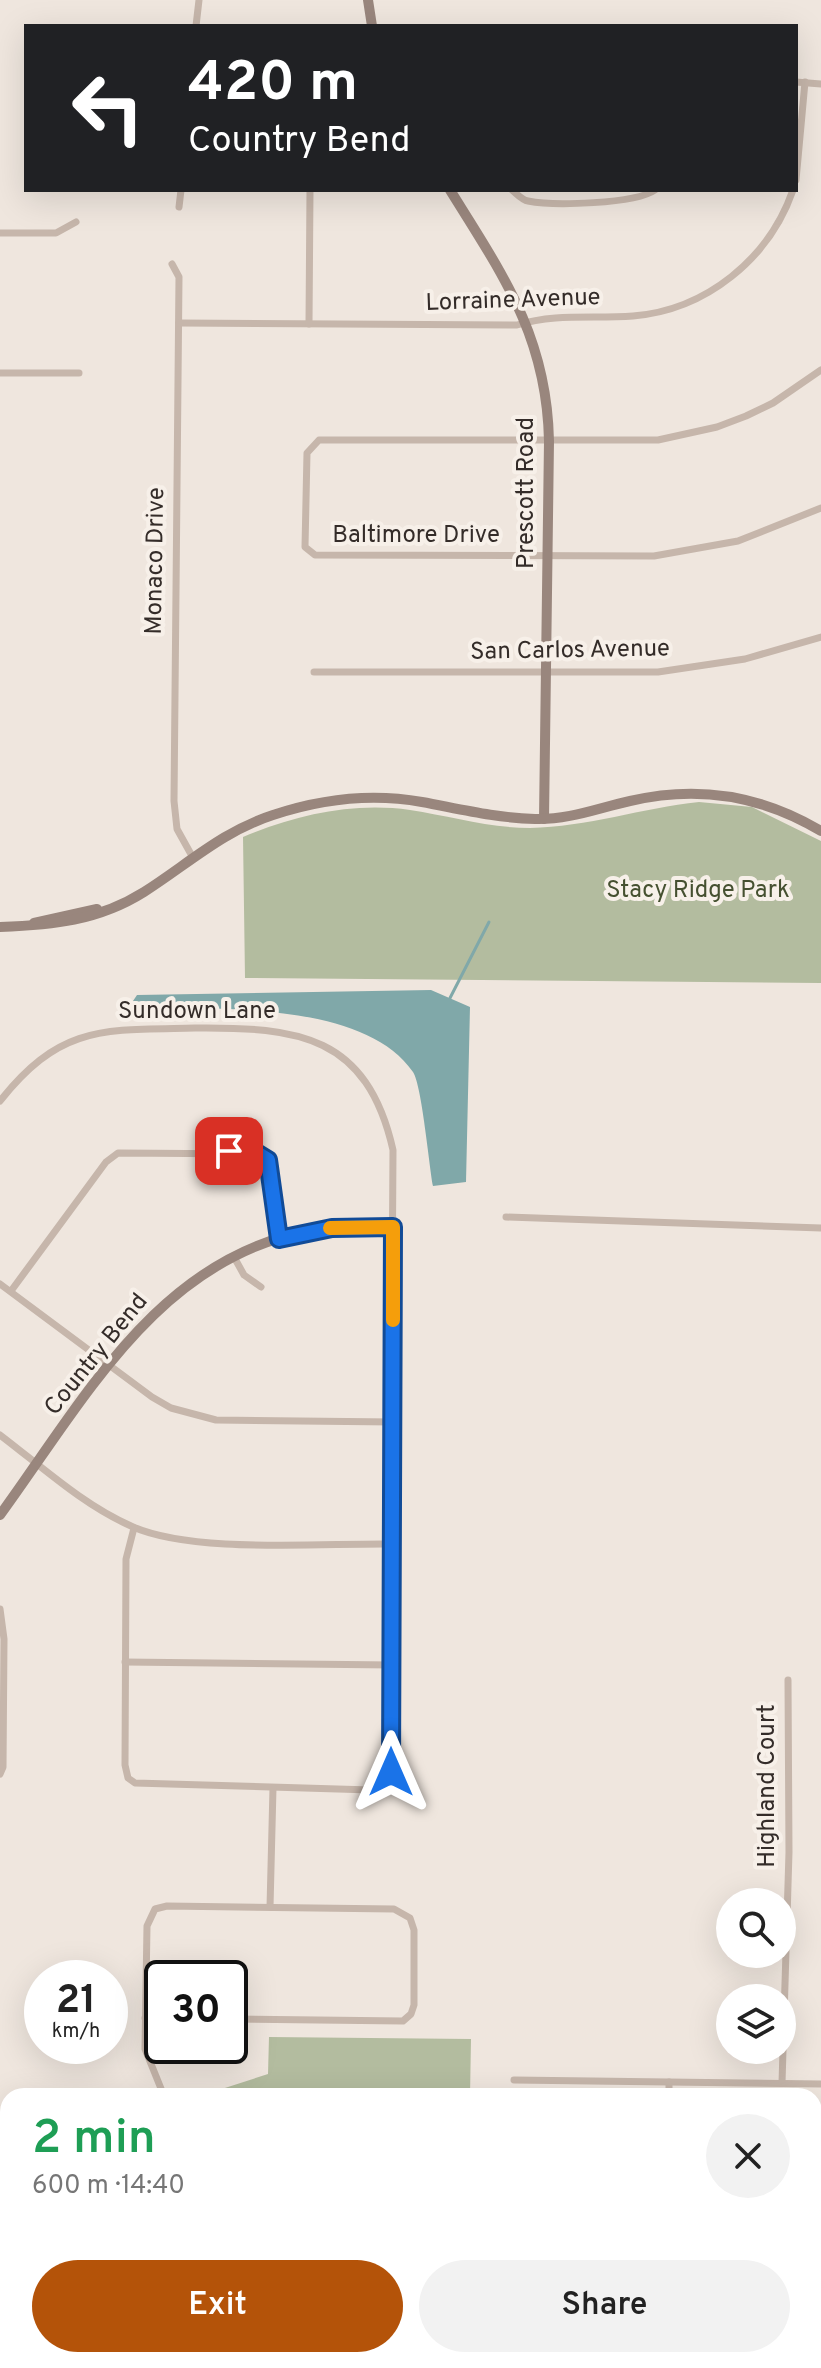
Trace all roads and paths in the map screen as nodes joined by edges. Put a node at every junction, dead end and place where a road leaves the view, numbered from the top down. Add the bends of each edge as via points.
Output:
1 (199, 0) edge
2 (368, 0) edge
3 (196, 24) edge
4 (372, 24) edge
5 (798, 82) edge
6 (805, 82) junction
7 (821, 84) edge
8 (798, 158) edge
9 (181, 192) edge
10 (310, 192) edge
11 (451, 192) edge
12 (514, 192) edge
13 (651, 192) edge
14 (792, 192) edge
15 (179, 207) dead end
16 (76, 222) dead end
17 (0, 233) edge
18 (172, 264) dead end
19 (527, 322) junction
20 (179, 323) junction
21 (309, 324) junction
22 (821, 370) edge
23 (0, 373) edge
24 (79, 373) dead end
25 (549, 441) junction
26 (821, 508) edge
27 (548, 557) junction
28 (821, 637) edge
29 (314, 672) dead end
30 (546, 673) junction
31 (544, 819) junction
32 (821, 831) edge
33 (192, 856) junction
34 (0, 927) edge
35 (0, 1101) edge
36 (506, 1217) dead end
37 (393, 1227) junction
38 (821, 1228) edge
39 (279, 1239) junction
40 (234, 1256) junction
41 (0, 1284) edge
42 (261, 1287) dead end
43 (11, 1291) junction
44 (110, 1365) junction
45 (393, 1422) junction
46 (0, 1435) edge
47 (38, 1463) junction
48 (0, 1515) edge
49 (134, 1528) junction
50 (392, 1544) junction
51 (0, 1609) edge
52 (125, 1662) junction
53 (392, 1665) junction
54 (788, 1680) dead end
55 (0, 1774) edge
56 (273, 1788) junction
57 (270, 1907) junction
58 (146, 1960) edge
59 (248, 2019) edge
60 (151, 2064) edge
61 (514, 2080) dead end
62 (669, 2082) junction
63 (782, 2083) junction
64 (821, 2084) edge
65 (161, 2088) edge
66 (669, 2088) edge
67 (194, 2368) edge
68 (308, 2368) edge
69 (369, 2368) edge

1 - 3 street
2 - 4 street
5 - 6 street
6 - 7 street
6 - 8 street
9 - 15 street
10 - 21 street
11 - 19 street, Prescott Road via 513,290
12 - 13 street via 525,201 616,202
14 - 19 street, Lorraine Avenue via 779,222 753,258 699,298 634,316 544,316
16 - 17 street via 56,233
18 - 20 street, Monaco Drive via 179,277
19 - 21 street, Lorraine Avenue
19 - 25 street, Prescott Road via 544,378
20 - 21 street, Lorraine Avenue
20 - 33 street, Monaco Drive via 174,801 177,829
22 - 25 street via 773,403 703,431 628,442
23 - 24 street
25 - 27 street, Prescott Road
25 - 27 street, Baltimore Drive via 312,443 307,453 305,543 311,554
26 - 27 street, Baltimore Drive via 707,549 654,556
27 - 30 street, Prescott Road
28 - 30 street, San Carlos Avenue via 688,669
29 - 30 street, San Carlos Avenue
30 - 31 street, Prescott Road
31 - 32 street via 647,797 714,793 760,802
31 - 33 street via 477,815 392,799 339,800 269,816
33 - 34 street via 144,892 111,907
35 - 37 street, Sundown Lane via 35,1061 88,1035 126,1029 259,1028 292,1033 323,1045 350,1064 385,1112 393,1150
36 - 38 street
37 - 39 street, Country Bend via 332,1228
37 - 45 street
39 - 40 street, Country Bend
39 - 43 street via 270,1165 264,1156 126,1152 111,1157
40 - 42 street via 244,1275
40 - 44 street, Country Bend via 159,1307
41 - 43 street
43 - 44 street
44 - 45 street via 171,1408 195,1417
44 - 47 street, Country Bend
45 - 50 street
46 - 47 street
47 - 48 street, Country Bend
47 - 49 street
49 - 50 street via 189,1541
49 - 52 street via 126,1559
50 - 53 street
51 - 55 street
52 - 53 street
52 - 56 street via 128,1778 135,1783
53 - 56 street via 389,1786
54 - 63 street, Highland Court
56 - 57 street
57 - 58 street via 155,1909 147,1926
57 - 59 street via 394,1909 409,1917 414,1930 414,2005 398,2022
60 - 65 street
61 - 62 street
62 - 63 street
62 - 66 street
63 - 64 street
67 - 68 street
68 - 69 street

